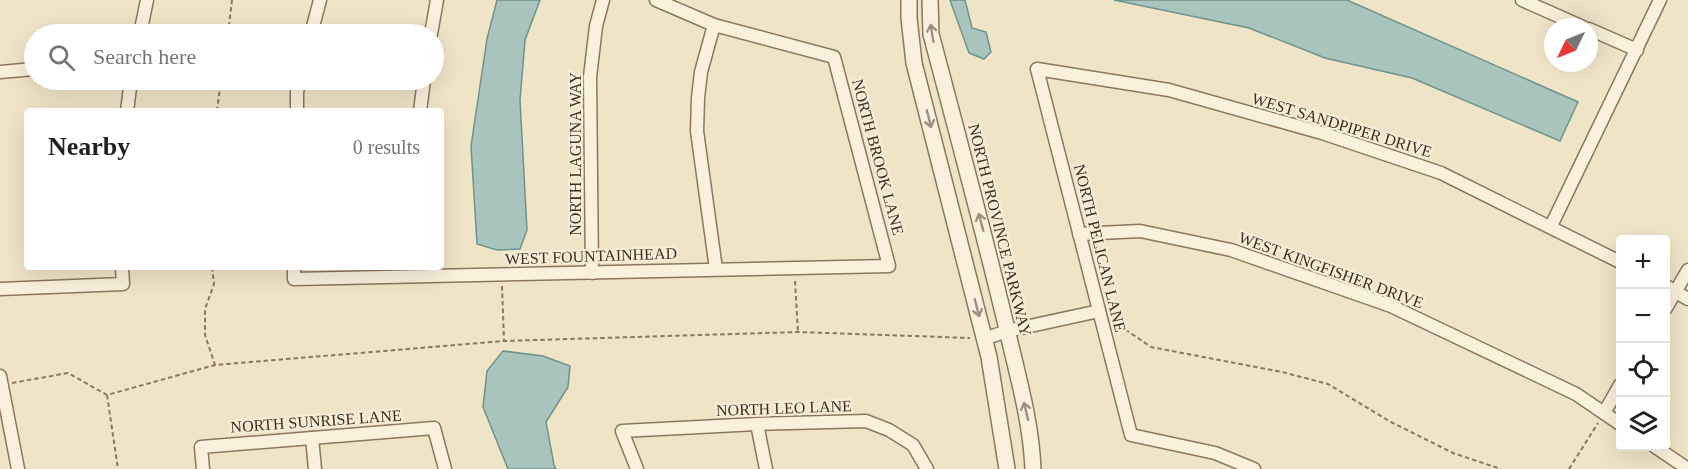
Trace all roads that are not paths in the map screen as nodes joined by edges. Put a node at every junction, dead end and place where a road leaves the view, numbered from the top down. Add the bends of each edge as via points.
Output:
1 (147, 0) edge
2 (320, 0) edge
3 (437, 0) edge
4 (603, 0) edge
5 (656, 0) edge
6 (909, 0) edge
7 (930, 0) edge
8 (1522, 0) edge
9 (1660, 0) edge
10 (1563, 18) edge
11 (142, 24) edge
12 (314, 24) edge
13 (433, 24) edge
14 (714, 25) junction
15 (1598, 33) edge
16 (1637, 50) junction
17 (1037, 69) joint
18 (24, 70) edge
19 (0, 72) edge
20 (130, 90) edge
21 (298, 90) edge
22 (423, 90) edge
23 (127, 108) edge
24 (297, 108) edge
25 (420, 108) edge
26 (1551, 226) junction
27 (1079, 234) junction
28 (1616, 260) edge
29 (889, 266) joint
30 (716, 269) junction
31 (122, 270) edge
32 (1688, 270) edge
33 (412, 272) edge
34 (294, 273) edge
35 (592, 273) junction
36 (1670, 288) edge
37 (0, 289) edge
38 (1688, 299) edge
39 (1099, 311) junction
40 (1007, 331) junction
41 (984, 339) junction
42 (1, 380) edge
43 (1616, 392) edge
44 (1604, 413) junction
45 (1616, 421) edge
46 (757, 424) junction
47 (312, 438) junction
48 (1660, 451) edge
49 (18, 469) edge
50 (203, 469) edge
51 (315, 469) edge
52 (445, 469) edge
53 (637, 469) edge
54 (766, 469) edge
55 (927, 469) edge
56 (1007, 469) edge
57 (1033, 469) edge
58 (1254, 469) edge
59 (1688, 469) edge

1 - 11 street
2 - 12 street
3 - 13 street
4 - 35 street, NORTH LAGUNA WAY via 590,77
5 - 14 street
6 -> 41 street via 914,63
40 -> 7 street, NORTH PROVINCE PARKWAY via 931,34
8 - 10 street
9 - 16 street
14 - 29 street, NORTH BROOK LANE via 834,57
14 - 30 street via 701,72 697,131
15 - 16 street
16 - 26 street
17 - 26 street, WEST SANDPIPER DRIVE via 1169,90 1322,133 1441,173
17 - 27 street, NORTH PELICAN LANE
18 - 19 street
20 - 23 street
21 - 24 street
22 - 25 street
26 - 28 street, WEST SANDPIPER DRIVE
27 - 39 street, NORTH PELICAN LANE
27 - 44 street, WEST KINGFISHER DRIVE via 1140,231 1241,254 1391,306 1576,394
29 - 30 street, WEST FOUNTAINHEAD
30 - 35 street, WEST FOUNTAINHEAD
31 - 37 street via 123,284
32 - 36 street
33 - 34 street, WEST FOUNTAINHEAD
33 - 35 street, WEST FOUNTAINHEAD
36 - 38 street
39 - 40 street
39 - 58 street, NORTH PELICAN LANE via 1131,435 1215,453
40 - 41 street
57 -> 40 street, NORTH PROVINCE PARKWAY via 1032,438
41 - 56 street
42 - 49 street
43 - 44 street
44 - 45 street, WEST KINGFISHER DRIVE
46 - 53 street, NORTH LEO LANE via 622,431
46 - 54 street
46 - 55 street, NORTH LEO LANE via 866,422 913,445
47 - 50 street, NORTH SUNRISE LANE via 201,447
47 - 51 street
47 - 52 street, NORTH SUNRISE LANE via 434,428
48 - 59 street

